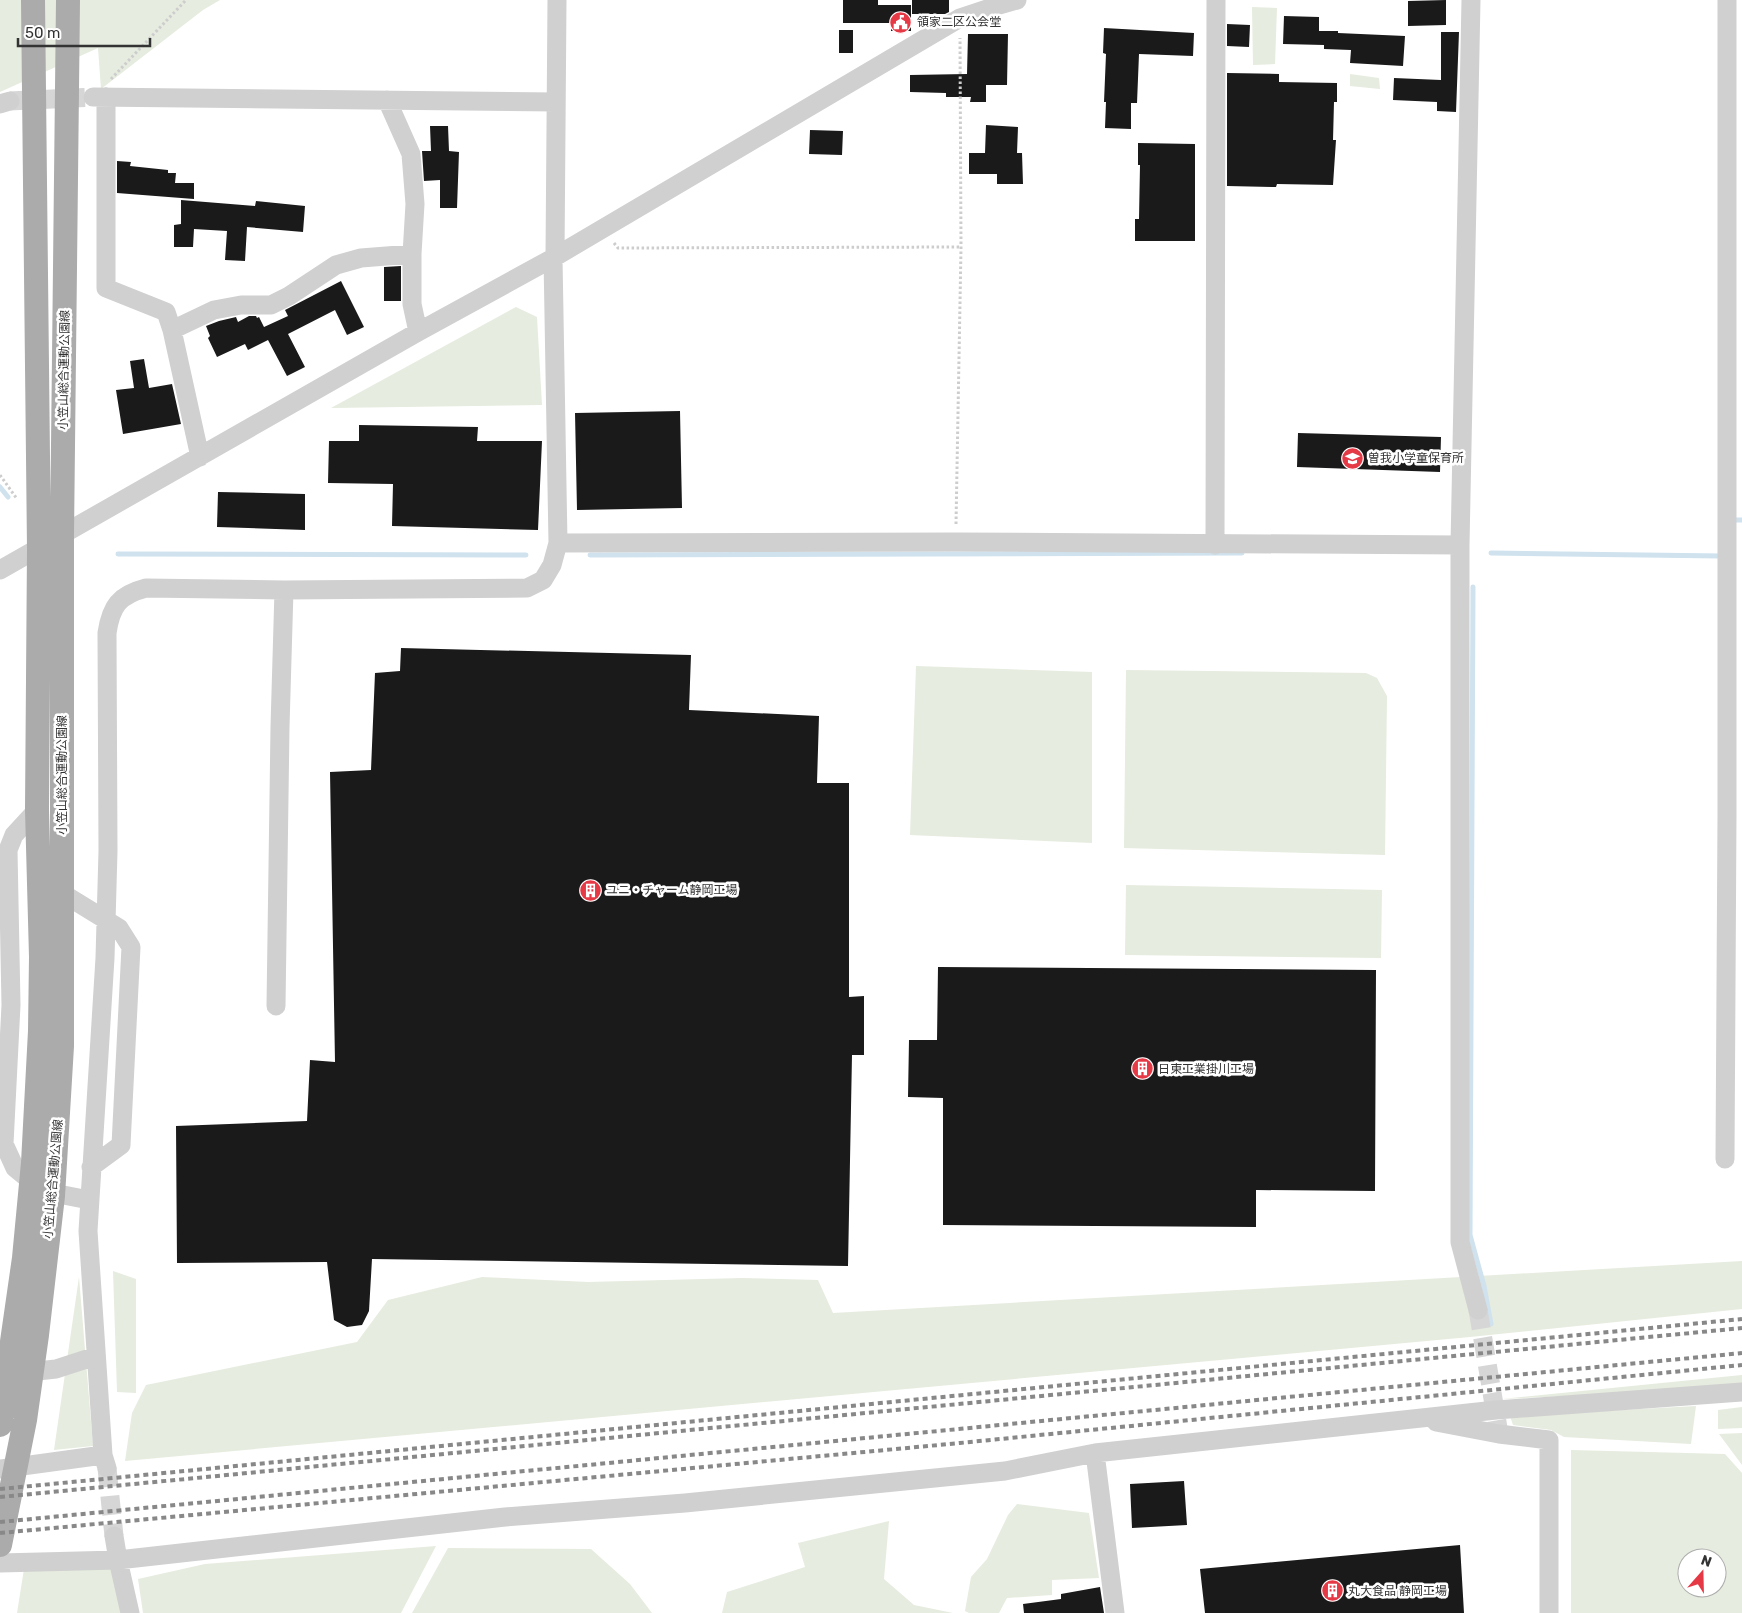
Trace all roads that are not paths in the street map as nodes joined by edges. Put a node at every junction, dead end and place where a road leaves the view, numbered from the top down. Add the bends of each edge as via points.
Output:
1 (33, 0) edge
2 (68, 0) edge
3 (557, 0) edge
4 (1017, 0) edge
5 (1216, 0) edge
6 (1471, 0) edge
7 (1727, 0) edge
8 (387, 100) junction
9 (556, 102) junction
10 (412, 254) junction
11 (554, 257) junction
12 (172, 330) junction
13 (418, 332) junction
14 (200, 457) junction
15 (1734, 513) edge
16 (62, 535) junction
17 (558, 543) junction
18 (1215, 544) junction
19 (1460, 545) junction
20 (39, 549) junction
21 (0, 570) edge
22 (284, 590) junction
23 (37, 810) junction
24 (1734, 814) edge
25 (62, 893) junction
26 (276, 1006) dead end
27 (1724, 1159) dead end
28 (91, 1167) junction
29 (89, 1200) junction
30 (1478, 1310) tunnel mouth
31 (96, 1356) junction
32 (0, 1370) edge
33 (1742, 1392) edge
34 (1418, 1418) junction
35 (0, 1425) edge
36 (1095, 1453) junction
37 (0, 1469) edge
38 (114, 1536) tunnel mouth
39 (0, 1545) edge
40 (118, 1560) junction
41 (0, 1563) edge
42 (130, 1613) edge
43 (1115, 1613) edge
44 (1549, 1613) edge

1 - 20 main road, 小笠山総合運動公園線
2 - 16 main road, 小笠山総合運動公園線
3 - 9 street
4 - 11 street via 960,18
5 - 18 street
6 - 19 street
7 - 15 street
8 - 9 street
8 - 10 street via 411,154 415,204
8 - 12 street via 100,97 106,288 166,312
9 - 11 street
10 - 12 street via 361,258 336,265 271,305 240,305 214,310
10 - 13 street via 412,304
11 - 13 street
11 - 17 street
12 - 14 street
13 - 14 street
14 - 16 street
15 - 24 street
16 - 20 street
16 - 25 main road, 小笠山総合運動公園線
17 - 18 street
17 - 22 street via 552,565 543,580 526,588
18 - 19 street
19 - 30 street via 1460,1242
20 - 21 street
20 - 23 main road, 小笠山総合運動公園線
22 - 26 street
22 - 28 street via 146,588 132,592 117,603 109,617 105,949
23 - 29 street via 14,835 8,850 11,1005 4,1144 15,1168 43,1192
23 - 35 main road, 小笠山総合運動公園線 via 41,958 33,1163 24,1258
24 - 27 street
25 - 28 street via 119,928 131,947 120,1145
25 - 39 main road, 小笠山総合運動公園線 via 62,1046 53,1196 25,1420
28 - 29 street
29 - 31 street
31 - 32 street via 56,1369 21,1373
31 - 37 street via 105,1461
33 - 34 street
34 - 36 street
34 - 44 street via 1549,1440
36 - 40 street via 1005,1471 505,1517
36 - 43 street
38 - 40 street
40 - 41 street
40 - 42 street

